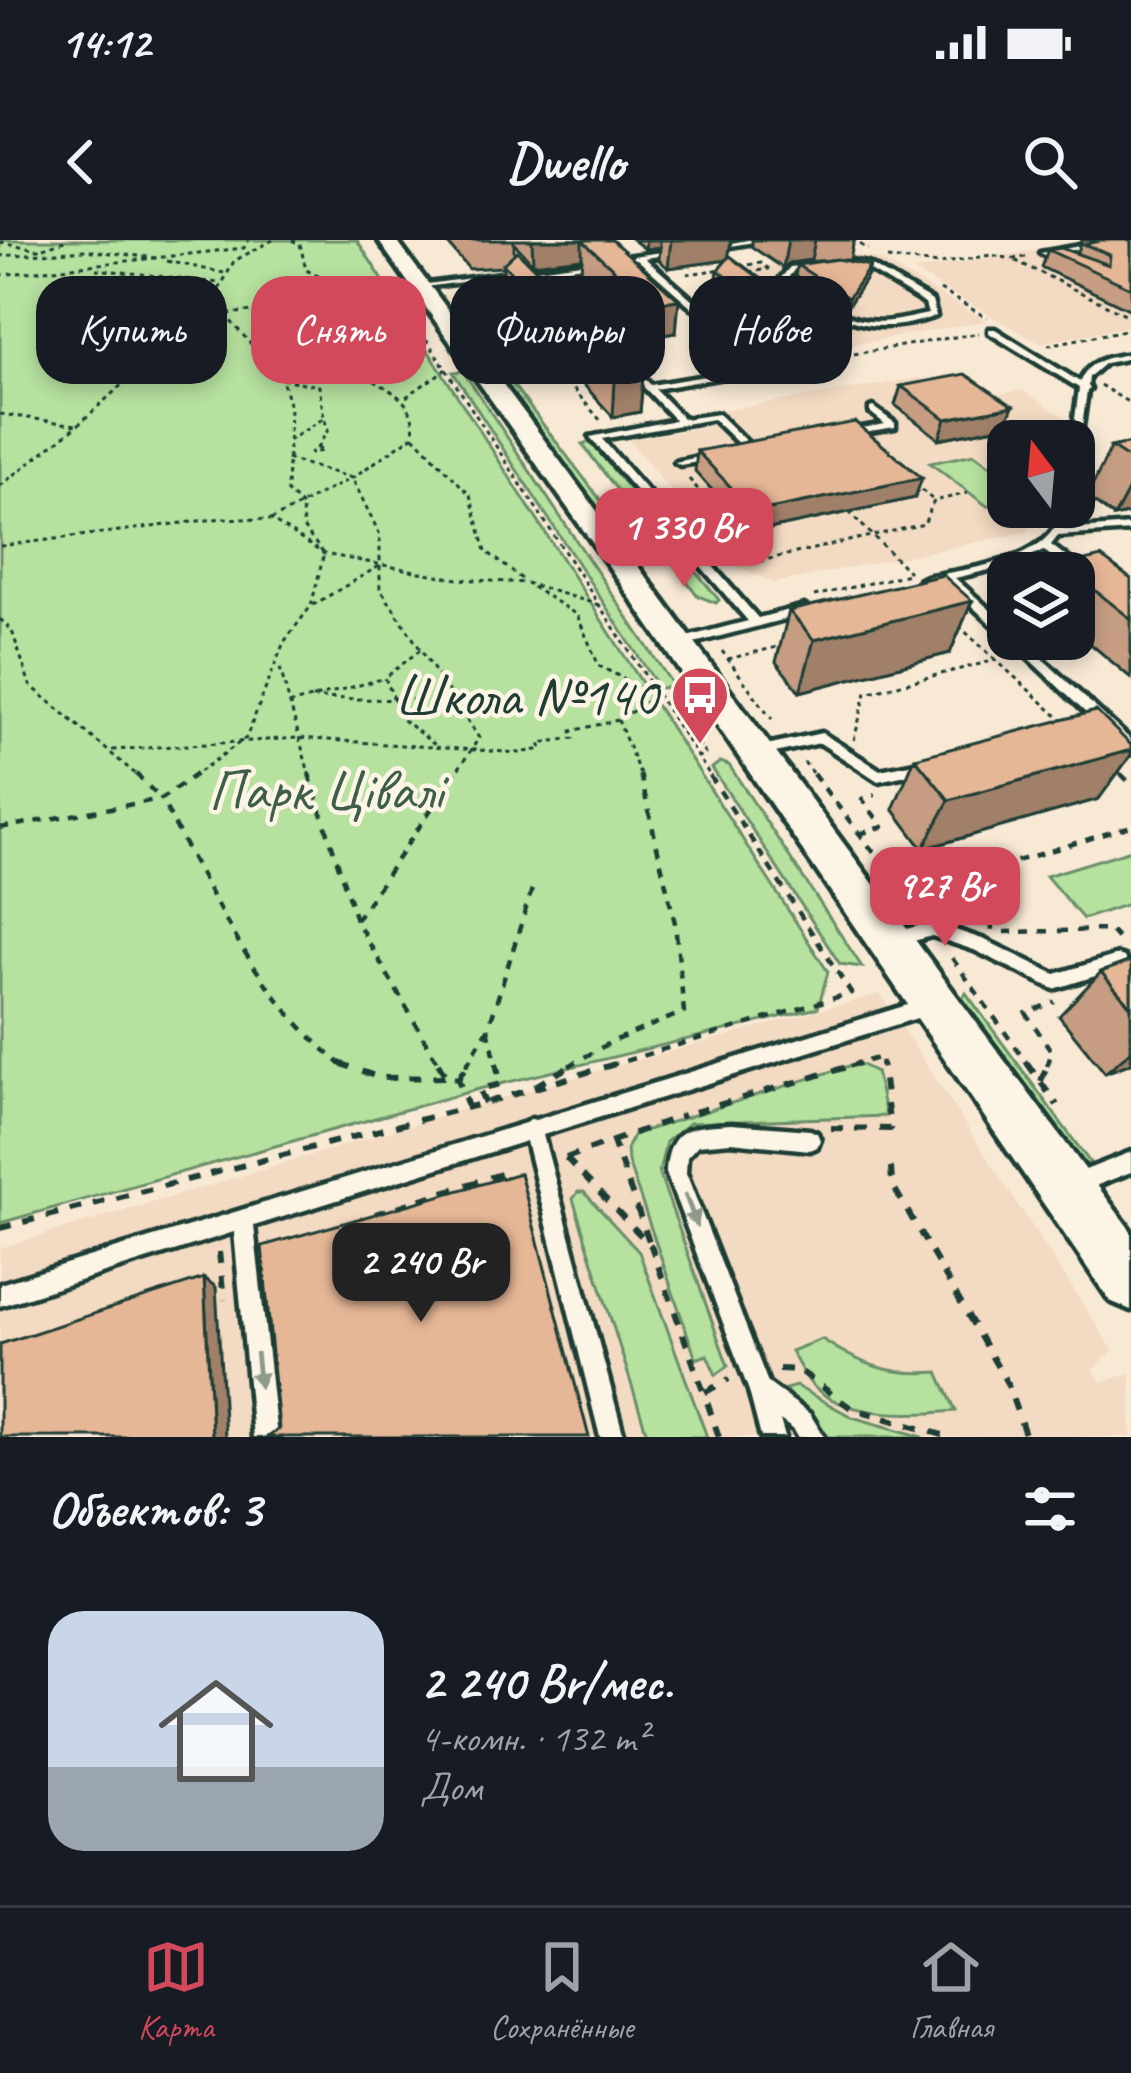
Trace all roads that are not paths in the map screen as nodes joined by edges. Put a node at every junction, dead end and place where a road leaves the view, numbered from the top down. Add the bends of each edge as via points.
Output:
1 (387, 240) edge
2 (763, 240) edge
3 (1078, 240) edge
4 (1103, 243) edge
5 (1090, 245) junction
6 (705, 248) dead end
7 (686, 250) dead end
8 (515, 255) edge
9 (639, 257) junction
10 (529, 271) junction
11 (1081, 271) edge
12 (397, 276) edge
13 (426, 282) edge
14 (813, 298) joint
15 (689, 301) edge
16 (426, 320) edge
17 (988, 332) road end
18 (1131, 356) edge
19 (689, 381) edge
20 (644, 384) edge
21 (648, 388) junction
22 (1086, 389) junction
23 (873, 410) dead end
24 (1081, 420) edge
25 (682, 422) junction
26 (831, 436) edge
27 (770, 447) edge
28 (750, 450) junction
29 (680, 466) road end
30 (1061, 528) edge
31 (1131, 528) edge
32 (1060, 532) junction
33 (1043, 544) junction
34 (946, 575) junction
35 (918, 581) edge
36 (1096, 585) edge
37 (960, 588) junction
38 (926, 596) edge
39 (822, 604) edge
40 (987, 613) edge
41 (755, 622) junction
42 (679, 643) junction
43 (1037, 660) edge
44 (1109, 728) junction
45 (1081, 737) edge
46 (1131, 748) edge
47 (757, 752) junction
48 (933, 764) edge
49 (903, 924) junction
50 (1124, 958) edge
51 (933, 1005) junction
52 (532, 1128) junction
53 (815, 1134) road end
54 (1131, 1162) edge
55 (1064, 1189) junction
56 (242, 1220) junction
57 (1131, 1280) edge
58 (0, 1295) edge
59 (760, 1391) junction
60 (265, 1437) edge
61 (611, 1437) edge
62 (773, 1437) edge
63 (812, 1437) edge

1 - 12 main road
2 - 6 lane
3 - 5 lane
4 - 5 lane
5 - 11 lane via 1043,254
7 - 9 lane
8 - 10 lane
9 - 10 lane
9 - 15 lane
10 - 13 lane
14 - 14 lane via 847,322 932,316 929,303 866,265 792,268 784,279
16 - 42 main road
17 - 22 lane
18 - 22 lane via 1102,361 1085,376
19 - 21 lane
20 - 21 lane
21 - 25 lane
22 - 24 lane
23 - 26 lane via 892,425
25 - 28 lane via 715,416
25 - 41 lane via 595,437
27 - 28 lane
28 - 29 lane
30 - 32 lane
31 - 32 lane
32 - 33 lane
33 - 34 lane via 1026,557
33 - 36 lane
34 - 35 lane
34 - 37 lane
37 - 38 lane
37 - 40 lane
39 - 41 lane
41 - 42 lane
42 - 47 main road
43 - 44 lane
44 - 45 lane
44 - 46 lane
47 - 48 lane via 822,738 878,776
47 - 49 main road
49 - 50 lane via 979,945 1054,982
49 - 51 main road
51 - 52 lane
51 - 55 main road
52 - 56 lane
52 - 61 lane
53 -> 59 lane via 704,1135 677,1153 676,1173
54 - 55 lane
55 - 57 main road
56 - 58 lane
56 -> 60 lane
59 - 62 lane
59 - 63 lane

